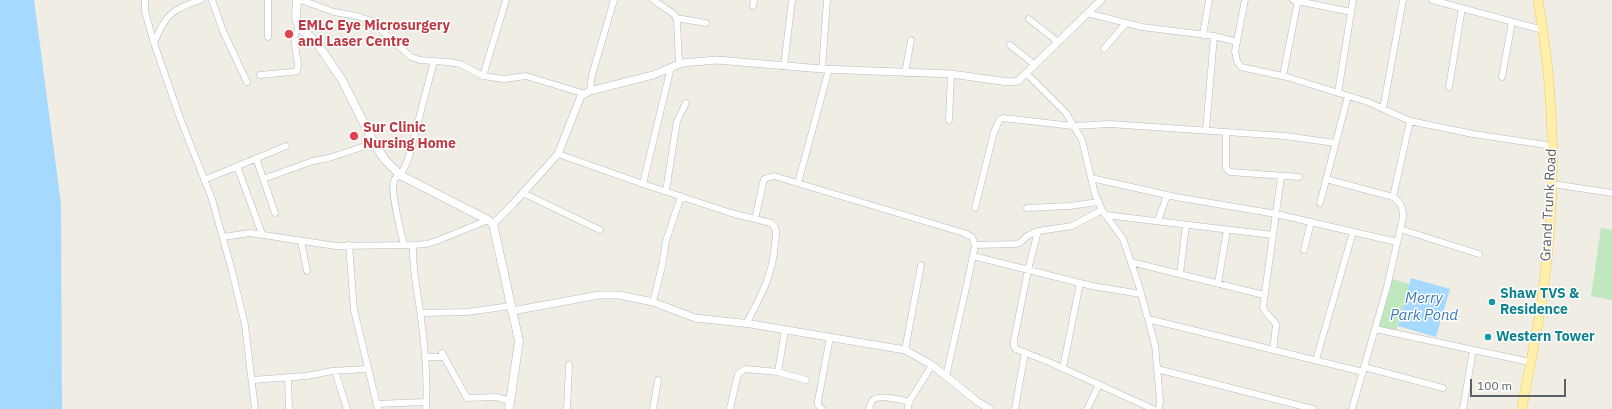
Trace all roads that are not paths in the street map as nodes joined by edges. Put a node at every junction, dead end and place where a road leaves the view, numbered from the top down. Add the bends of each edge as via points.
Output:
1 (145, 0) edge
2 (201, 0) edge
3 (212, 0) edge
4 (268, 0) edge
5 (297, 0) edge
6 (301, 0) edge
7 (506, 0) edge
8 (614, 0) edge
9 (653, 0) edge
10 (792, 0) edge
11 (826, 0) edge
12 (1101, 0) edge
13 (1209, 0) edge
14 (1245, 0) edge
15 (1296, 0) edge
16 (1353, 0) edge
17 (1403, 0) edge
18 (1432, 0) edge
19 (1538, 0) edge
20 (1462, 8) junction
21 (1351, 12) junction
22 (1087, 13) junction
23 (676, 18) junction
24 (1029, 19) dead end
25 (1512, 22) junction
26 (706, 23) dead end
27 (1126, 23) junction
28 (299, 27) junction
29 (1543, 30) junction
30 (1203, 35) junction
31 (1214, 36) junction
32 (268, 37) dead end
33 (910, 40) dead end
34 (1058, 42) junction
35 (1237, 42) junction
36 (154, 43) junction
37 (1010, 45) dead end
38 (1104, 50) dead end
39 (434, 61) junction
40 (679, 64) junction
41 (1035, 64) junction
42 (784, 66) junction
43 (671, 68) junction
44 (825, 69) junction
45 (905, 73) junction
46 (951, 74) junction
47 (1026, 74) junction
48 (260, 75) dead end
49 (483, 76) junction
50 (1283, 76) junction
51 (1502, 77) dead end
52 (247, 82) dead end
53 (1449, 87) dead end
54 (587, 93) junction
55 (1338, 93) junction
56 (1348, 96) junction
57 (686, 104) dead end
58 (1382, 109) junction
59 (949, 120) dead end
60 (1410, 121) junction
61 (1073, 126) junction
62 (1206, 130) junction
63 (1226, 132) junction
64 (374, 143) junction
65 (1335, 143) junction
66 (286, 146) dead end
67 (1553, 146) junction
68 (558, 154) junction
69 (256, 158) junction
70 (237, 166) junction
71 (400, 175) junction
72 (1281, 177) junction
73 (1299, 177) dead end
74 (1091, 178) junction
75 (263, 179) junction
76 (1326, 179) junction
77 (204, 180) junction
78 (643, 184) junction
79 (798, 184) junction
80 (1552, 184) junction
81 (666, 191) junction
82 (523, 193) junction
83 (1612, 193) edge
84 (1167, 195) junction
85 (681, 196) junction
86 (1393, 197) junction
87 (1099, 202) junction
88 (1320, 203) dead end
89 (975, 208) dead end
90 (1027, 208) dead end
91 (1104, 212) junction
92 (275, 213) dead end
93 (1276, 214) junction
94 (754, 219) junction
95 (1158, 221) junction
96 (490, 222) junction
97 (1311, 222) junction
98 (1186, 225) junction
99 (1400, 229) junction
100 (600, 230) dead end
101 (1227, 230) junction
102 (1038, 231) junction
103 (1353, 232) junction
104 (262, 234) junction
105 (1273, 235) junction
106 (223, 237) junction
107 (301, 241) junction
108 (1398, 242) junction
109 (349, 245) junction
110 (404, 245) junction
111 (413, 245) junction
112 (975, 245) junction
113 (1304, 250) dead end
114 (1479, 254) dead end
115 (972, 256) junction
116 (1131, 262) junction
117 (921, 265) dead end
118 (1028, 270) junction
119 (307, 271) dead end
120 (1180, 274) junction
121 (1080, 283) junction
122 (1218, 283) junction
123 (1141, 294) junction
124 (1264, 295) junction
125 (653, 302) junction
126 (512, 308) junction
127 (421, 313) junction
128 (1148, 319) junction
129 (746, 324) junction
130 (1375, 329) junction
131 (785, 330) junction
132 (830, 337) junction
133 (905, 350) junction
134 (1273, 350) junction
135 (1473, 350) junction
136 (1025, 352) junction
137 (426, 357) junction
138 (1316, 360) junction
139 (1530, 362) junction
140 (569, 365) dead end
141 (932, 365) junction
142 (368, 368) junction
143 (1062, 368) junction
144 (1157, 369) junction
145 (1364, 369) junction
146 (335, 371) junction
147 (778, 372) junction
148 (946, 376) junction
149 (288, 377) junction
150 (252, 380) junction
151 (658, 380) dead end
152 (806, 380) dead end
153 (1099, 384) junction
154 (1443, 388) dead end
155 (909, 402) junction
156 (510, 405) edge
157 (377, 406) edge
158 (426, 406) edge
159 (730, 408) dead end
160 (255, 409) edge
161 (289, 409) edge
162 (347, 409) edge
163 (568, 409) edge
164 (653, 409) edge
165 (822, 409) edge
166 (869, 409) edge
167 (908, 409) edge
168 (990, 409) edge
169 (1015, 409) edge
170 (1087, 409) edge
171 (1153, 409) edge
172 (1159, 409) edge
173 (1313, 409) edge
174 (1352, 409) edge
175 (1463, 409) edge
176 (1522, 409) edge

1 - 36 street via 145,12
2 - 36 street via 175,10 162,24
3 - 52 street via 223,31
4 - 32 street
5 - 28 main road via 296,18
6 - 39 street via 334,12 371,21 411,57
7 - 49 street
8 - 54 street
9 - 23 street
10 - 42 street
11 - 44 street
12 - 22 street
13 - 30 street
14 - 35 street
15 - 21 street
15 - 50 street
16 - 21 street
17 - 58 street
18 - 20 street
19 - 29 main road, Grand Trunk Road
20 - 25 street
20 - 53 street
21 - 55 street
22 - 27 street
22 - 34 street
23 - 26 street
23 - 40 street
24 - 34 street
25 - 29 street
25 - 51 street
27 - 30 street
27 - 38 street
28 - 48 street via 294,37 298,66 296,71
28 - 64 main road via 316,43 342,80
29 - 67 main road, Grand Trunk Road via 1550,84
30 - 31 street
31 - 35 street
31 - 62 street
33 - 45 street
34 - 41 street
35 - 50 street via 1235,51 1241,67
36 - 77 street
37 - 41 street
39 - 49 street via 460,64
39 - 71 street via 411,149
40 - 42 street via 717,60
40 - 43 street
41 - 47 street
42 - 44 street
43 - 54 street
43 - 78 street
44 - 45 street
44 - 79 street
45 - 46 street
46 - 47 street via 1008,82 1018,81
46 - 59 street
47 - 61 street via 1066,113
49 - 54 street via 504,79 526,76
50 - 55 street
54 - 68 street via 581,96
55 - 56 street
56 - 58 street
56 - 65 street
57 - 81 street via 677,121
58 - 60 street
60 - 67 street
60 - 86 street
61 - 62 street via 1110,124
61 - 74 street via 1082,140
61 - 89 street via 1010,117 1000,119 994,132
62 - 63 street
63 - 65 street
63 - 72 street via 1227,170
64 - 71 main road via 385,160
64 - 75 street
65 - 76 street
66 - 69 street
67 - 80 main road, Grand Trunk Road
68 - 78 street
68 - 82 street
69 - 70 street
69 - 75 street
70 - 77 street
70 - 104 street
71 - 96 main road
71 - 110 street via 393,183 393,190
72 - 73 street
72 - 93 street
74 - 84 street
74 - 87 street
75 - 92 street
76 - 86 street
76 - 88 street
77 - 106 street
78 - 81 street
79 - 94 street via 774,176 764,179
79 - 112 street via 964,233 972,237
80 - 83 street
80 - 139 main road, Grand Trunk Road via 1544,284
81 - 85 street
82 - 96 street
82 - 100 street
84 - 93 street
84 - 95 street
85 - 94 street
85 - 125 street via 666,241
86 - 99 street via 1403,208
87 - 90 street
87 - 91 street
91 - 95 street
91 - 102 street via 1072,226
91 - 116 street via 1123,239
93 - 97 street
93 - 105 street
94 - 129 street via 774,225 774,261 765,290
95 - 98 street
96 - 111 street via 427,244
96 - 126 main road
97 - 103 street
97 - 113 street
98 - 101 street
98 - 120 street
99 - 108 street
99 - 114 street
101 - 105 street
101 - 122 street
102 - 112 street via 1020,243
102 - 118 street
103 - 108 street
103 - 138 street
104 - 106 street via 244,233
104 - 107 street
105 - 124 street
106 - 150 street via 245,325
107 - 109 street via 336,246
107 - 119 street
108 - 130 street
109 - 110 street
109 - 142 street via 354,310
110 - 111 street
111 - 127 street via 414,274
112 - 115 street
115 - 118 street
115 - 148 street
116 - 120 street
116 - 123 street
117 - 133 street
118 - 121 street
118 - 136 street via 1014,340 1016,349
120 - 122 street
121 - 123 street
121 - 143 street
122 - 124 street
123 - 128 street
124 - 134 street via 1264,312 1276,324
125 - 126 street via 619,295 599,295
125 - 129 street via 695,318
126 - 127 street
126 - 156 main road via 519,341
127 - 137 street
128 - 134 street
128 - 144 street via 1155,345
129 - 131 street
130 - 135 street
130 - 145 street
131 - 132 street
131 - 147 street
132 - 133 street
132 - 165 street via 818,400 818,405
133 - 141 street
134 - 138 street
135 - 139 street
135 - 175 street
136 - 143 street
136 - 169 street
137 - 156 street via 443,355 467,398 496,397
137 - 158 street
138 - 145 street
139 - 176 main road, Grand Trunk Road
140 - 163 street
141 - 148 street
141 - 155 street
142 - 146 street
142 - 157 street
143 - 153 street
144 - 172 street
144 - 173 street
145 - 154 street
145 - 174 street
146 - 149 street
146 - 162 street
147 - 152 street
147 - 159 street via 742,370 738,374
148 - 168 street
149 - 150 street
149 - 161 street
150 - 160 street
151 - 164 street
153 - 170 street
153 - 171 street
155 - 166 street via 880,397 872,401
155 - 167 street
157 - 158 street

